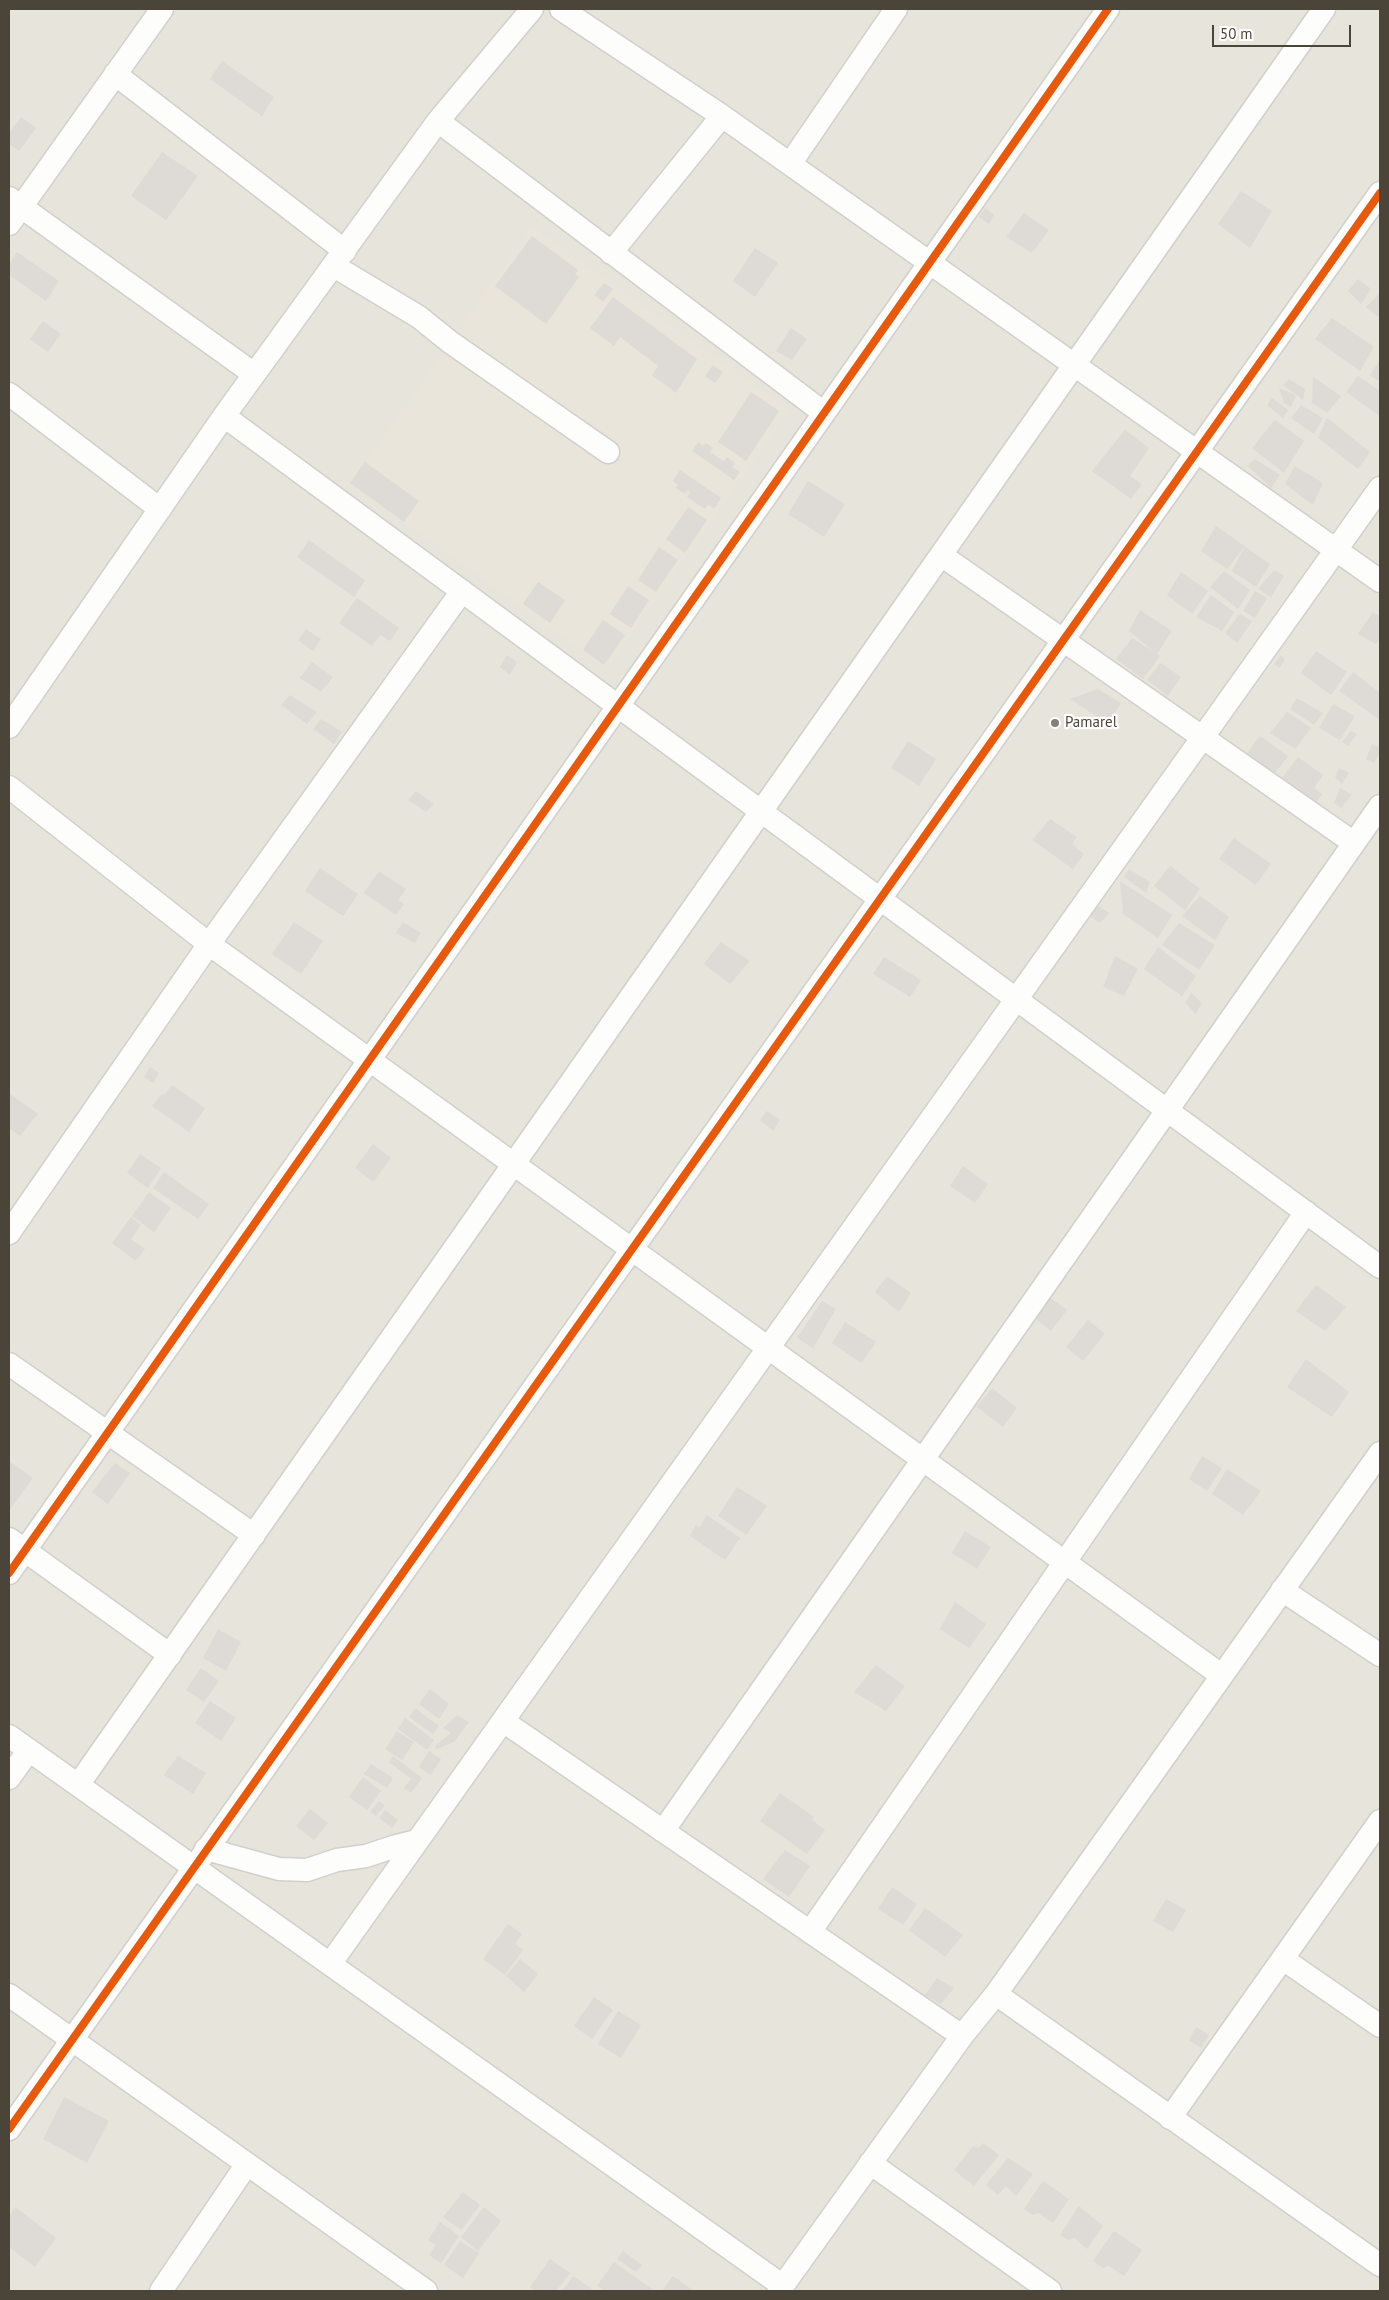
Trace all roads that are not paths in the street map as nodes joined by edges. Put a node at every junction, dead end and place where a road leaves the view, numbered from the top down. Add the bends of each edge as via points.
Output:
1 (162, 9) edge
2 (532, 9) edge
3 (561, 9) edge
4 (896, 9) edge
5 (1108, 9) edge
6 (1324, 9) edge
7 (115, 74) junction
8 (722, 116) junction
9 (438, 121) junction
10 (790, 164) junction
11 (1380, 193) edge
12 (13, 209) edge
13 (612, 253) junction
14 (340, 258) junction
15 (929, 263) junction
16 (1074, 365) junction
17 (254, 374) junction
18 (9, 394) edge
19 (824, 413) junction
20 (224, 416) junction
21 (608, 452) dead end
22 (1197, 452) junction
23 (1380, 488) edge
24 (160, 509) junction
25 (1336, 550) junction
26 (941, 555) junction
27 (1380, 581) edge
28 (462, 591) junction
29 (1063, 640) junction
30 (618, 706) junction
31 (9, 727) edge
32 (1203, 738) junction
33 (9, 787) edge
34 (1380, 809) edge
35 (762, 811) junction
36 (1354, 843) junction
37 (880, 898) junction
38 (209, 944) junction
39 (1017, 999) junction
40 (369, 1060) junction
41 (1168, 1110) junction
42 (514, 1164) junction
43 (1306, 1212) junction
44 (9, 1233) edge
45 (632, 1249) junction
46 (1380, 1267) edge
47 (768, 1348) junction
48 (9, 1364) edge
49 (108, 1432) junction
50 (1380, 1454) edge
51 (923, 1460) junction
52 (254, 1535) junction
53 (17, 1545) edge
54 (1065, 1563) junction
55 (9, 1573) edge
56 (1282, 1590) junction
57 (170, 1655) junction
58 (1380, 1655) edge
59 (1221, 1675) junction
60 (503, 1721) junction
61 (9, 1736) edge
62 (29, 1750) junction
63 (9, 1778) edge
64 (78, 1785) junction
65 (1380, 1820) edge
66 (664, 1831) junction
67 (418, 1841) junction
68 (206, 1849) junction
69 (194, 1868) junction
70 (810, 1932) junction
71 (1283, 1959) junction
72 (330, 1964) junction
73 (9, 1994) edge
74 (996, 1994) junction
75 (1380, 2026) edge
76 (962, 2036) junction
77 (72, 2040) junction
78 (1170, 2118) junction
79 (9, 2129) edge
80 (870, 2163) junction
81 (247, 2164) junction
82 (1380, 2265) edge
83 (781, 2289) edge
84 (161, 2291) edge
85 (426, 2291) edge
86 (1050, 2291) edge

1 - 7 street
2 - 9 street
3 - 8 street
4 - 10 street
5 - 15 street
6 - 16 street
7 - 12 street
7 - 14 street
8 - 10 street
8 - 13 street
9 - 13 street
9 - 14 street
10 - 15 street
11 - 22 street
12 - 17 street
13 - 19 street
14 - 17 street
14 - 21 street via 450,342
15 - 16 street
15 - 19 street
16 - 22 street
16 - 26 street
17 - 20 street
18 - 24 street
19 - 30 street
20 - 24 street
20 - 28 street
22 - 25 street
22 - 29 street
23 - 25 street
24 - 31 street
25 - 27 street
25 - 32 street
26 - 29 street
26 - 35 street
28 - 30 street
28 - 38 street
29 - 32 street
29 - 37 street
30 - 35 street
30 - 40 street
32 - 36 street
32 - 39 street
33 - 38 street
34 - 36 street
35 - 37 street
35 - 42 street
36 - 41 street
37 - 39 street
37 - 45 street
38 - 40 street
38 - 44 street
39 - 41 street
39 - 47 street
40 - 42 street
40 - 49 street
41 - 43 street
41 - 51 street
42 - 45 street
42 - 52 street
43 - 46 street
43 - 54 street
45 - 47 street
45 - 68 street
47 - 51 street
47 - 60 street
48 - 49 street
49 - 52 street
49 - 53 street
50 - 56 street
51 - 54 street
51 - 66 street
52 - 57 street
53 - 55 street
53 - 57 street
54 - 59 street
54 - 70 street
56 - 58 street
56 - 59 street
57 - 64 street
59 - 74 street
60 - 66 street
60 - 67 street
61 - 62 street
62 - 63 street
62 - 64 street
64 - 69 street
65 - 71 street
66 - 70 street
67 - 68 street via 307,1870 279,1869
67 - 72 street
68 - 69 street
69 - 72 street
69 - 77 street
70 - 76 street
71 - 75 street
71 - 78 street
72 - 83 street
73 - 77 street
74 - 76 street
74 - 78 street
76 - 80 street
77 - 79 street
77 - 81 street
78 - 82 street
80 - 83 street
80 - 86 street
81 - 84 street
81 - 85 street

